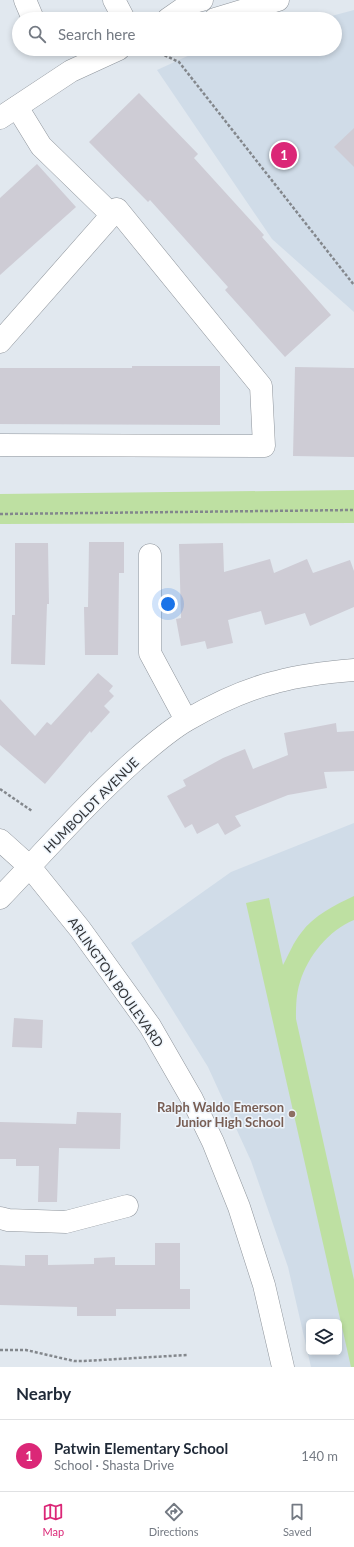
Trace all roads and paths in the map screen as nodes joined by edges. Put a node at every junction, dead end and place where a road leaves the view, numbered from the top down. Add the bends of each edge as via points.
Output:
1 (25, 0) edge
2 (114, 0) edge
3 (202, 0) edge
4 (278, 0) edge
5 (30, 12) edge
6 (120, 12) edge
7 (178, 12) edge
8 (238, 12) edge
9 (104, 56) edge
10 (166, 56) edge
11 (9, 112) edge
12 (112, 215) junction
13 (354, 285) edge
14 (0, 342) edge
15 (0, 445) edge
16 (354, 510) edge
17 (0, 514) edge
18 (150, 555) dead end
19 (354, 670) edge
20 (186, 720) junction
21 (0, 789) edge
22 (32, 811) dead end
23 (0, 840) edge
24 (30, 867) junction
25 (0, 898) edge
26 (127, 1206) dead end
27 (0, 1218) edge
28 (0, 1350) edge
29 (187, 1355) dead end
30 (283, 1367) edge

1 - 5 street
2 - 6 street
3 - 7 street via 191,3
4 - 8 street
9 - 11 street via 71,71
10 - 13 path via 179,62
11 - 12 street
12 - 14 street
12 - 15 street via 117,209 262,386 264,446
16 - 17 path
18 - 20 street via 150,653
19 - 20 street, HUMBOLDT AVENUE via 320,673 275,682 233,697
20 - 24 street, HUMBOLDT AVENUE via 150,747 111,782
21 - 22 path
23 - 24 street, ARLINGTON BOULEVARD
24 - 25 street, HUMBOLDT AVENUE
24 - 30 street, ARLINGTON BOULEVARD via 80,929 150,1026 192,1099 213,1142 238,1207 264,1285
26 - 27 street via 66,1222
28 - 29 path via 26,1350 74,1361

